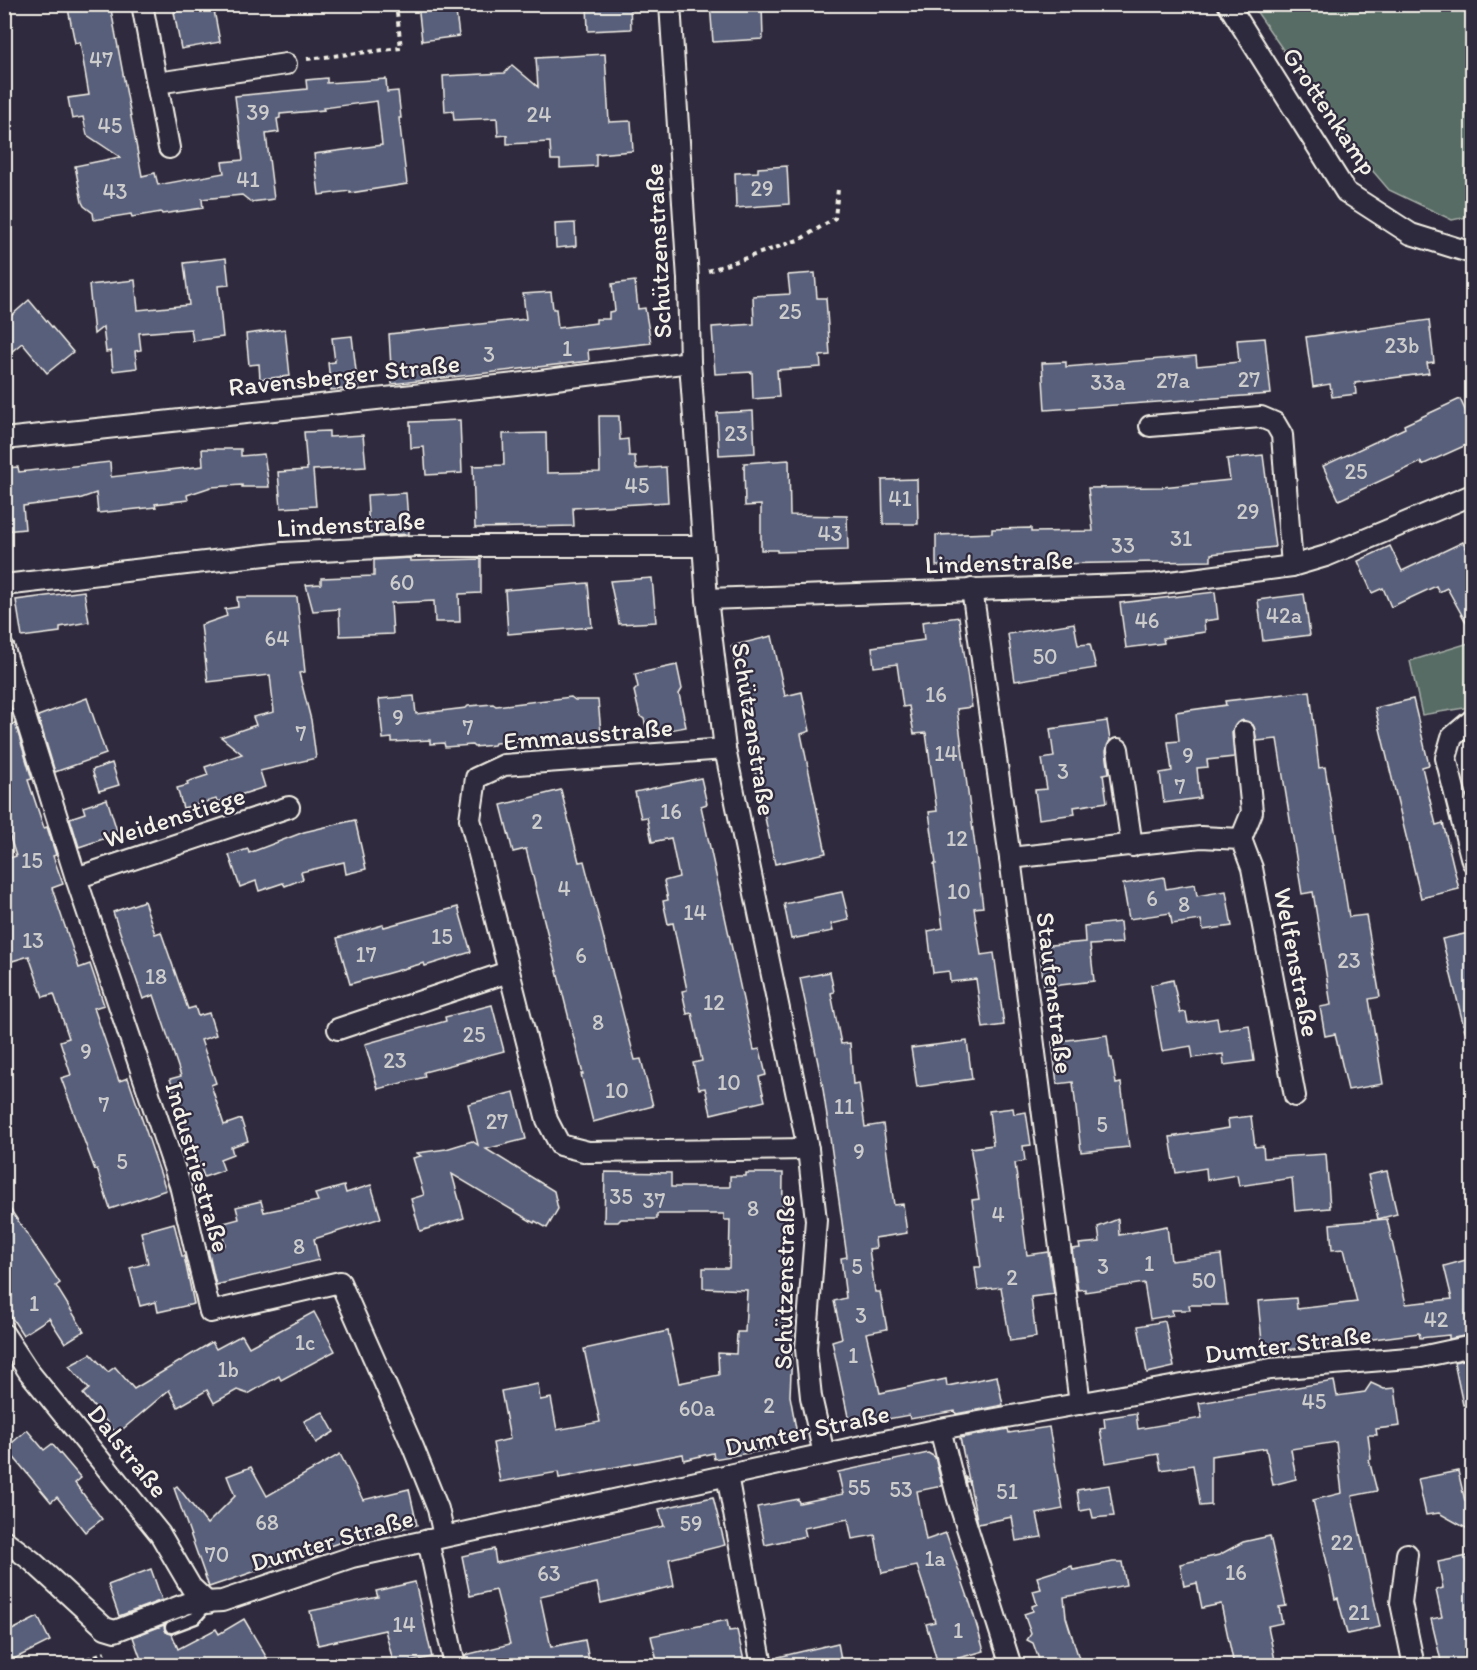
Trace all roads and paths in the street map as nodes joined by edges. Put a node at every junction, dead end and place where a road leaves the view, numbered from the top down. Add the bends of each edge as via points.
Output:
1 (142, 4) edge
2 (396, 4) edge
3 (670, 4) edge
4 (1228, 4) edge
5 (286, 64) joint
6 (157, 82) junction
7 (169, 148) dead end
8 (838, 189) dead end
9 (1473, 253) edge
10 (688, 279) junction
11 (690, 362) junction
12 (1150, 426) dead end
13 (4, 439) edge
14 (1472, 498) edge
15 (702, 546) junction
16 (1292, 566) junction
17 (4, 585) edge
18 (972, 589) junction
19 (707, 599) junction
20 (4, 649) edge
21 (1473, 720) edge
22 (1244, 732) dead end
23 (725, 749) junction
24 (1118, 750) dead end
25 (289, 807) dead end
26 (1241, 839) junction
27 (1132, 846) junction
28 (1010, 858) junction
29 (1473, 861) edge
30 (76, 878) junction
31 (508, 972) junction
32 (338, 1029) dead end
33 (1295, 1096) dead end
34 (808, 1149) junction
35 (4, 1334) edge
36 (1473, 1346) edge
37 (1080, 1404) junction
38 (940, 1428) junction
39 (824, 1454) junction
40 (727, 1475) junction
41 (436, 1538) junction
42 (4, 1540) edge
43 (1407, 1554) dead end
44 (208, 1603) junction
45 (171, 1627) dead end
46 (455, 1665) edge
47 (762, 1665) edge
48 (1011, 1665) edge
49 (1414, 1665) edge

1 - 6 street
2 - 5 path via 401,48
3 - 10 street, Schützenstraße
4 - 9 street, Grottenkamp via 1346,192 1411,234
5 - 6 street
6 - 7 street
8 - 10 path via 835,218 801,239
10 - 11 street, Schützenstraße
11 - 13 street, Ravensberger Straße
11 - 15 street, Schützenstraße
12 - 16 street via 1261,417 1275,423 1282,435
14 - 16 street, Lindenstraße
15 - 17 street, Lindenstraße via 416,546 283,553
15 - 19 street, Schützenstraße
16 - 18 street, Lindenstraße via 1155,584
18 - 19 street, Lindenstraße
18 - 28 street, Staufenstraße
19 - 23 street, Schützenstraße
20 - 30 street, Industriestraße
21 - 29 street via 1452,737 1446,758
22 - 26 street via 1252,812
23 - 31 street, Emmausstraße via 504,765 476,778 470,819
23 - 34 street, Schützenstraße
24 - 27 street
25 - 30 street, Weidenstiege
26 - 27 street via 1201,837
26 - 33 street, Welfenstraße via 1252,868
27 - 28 street
28 - 37 street, Staufenstraße
30 - 41 street, Industriestraße via 180,1185 210,1312 340,1282 438,1509
31 - 32 street
31 - 34 street, Emmausstraße via 547,1120 560,1145 588,1152
34 - 39 street, Schützenstraße via 816,1220 806,1349 811,1397
35 - 44 street, Dalstraße via 29,1372 160,1534 191,1587
36 - 37 street, Dumter Straße via 1421,1357 1270,1369
37 - 38 street, Dumter Straße
38 - 39 street, Dumter Straße
38 - 48 street via 958,1499
39 - 40 street, Dumter Straße
40 - 41 street, Dumter Straße
40 - 47 street
41 - 44 street, Dumter Straße via 352,1557
41 - 46 street
42 - 44 street via 105,1628 115,1631 188,1603
43 - 49 street via 1401,1603
44 - 45 lane, Dumter Straße via 195,1618

